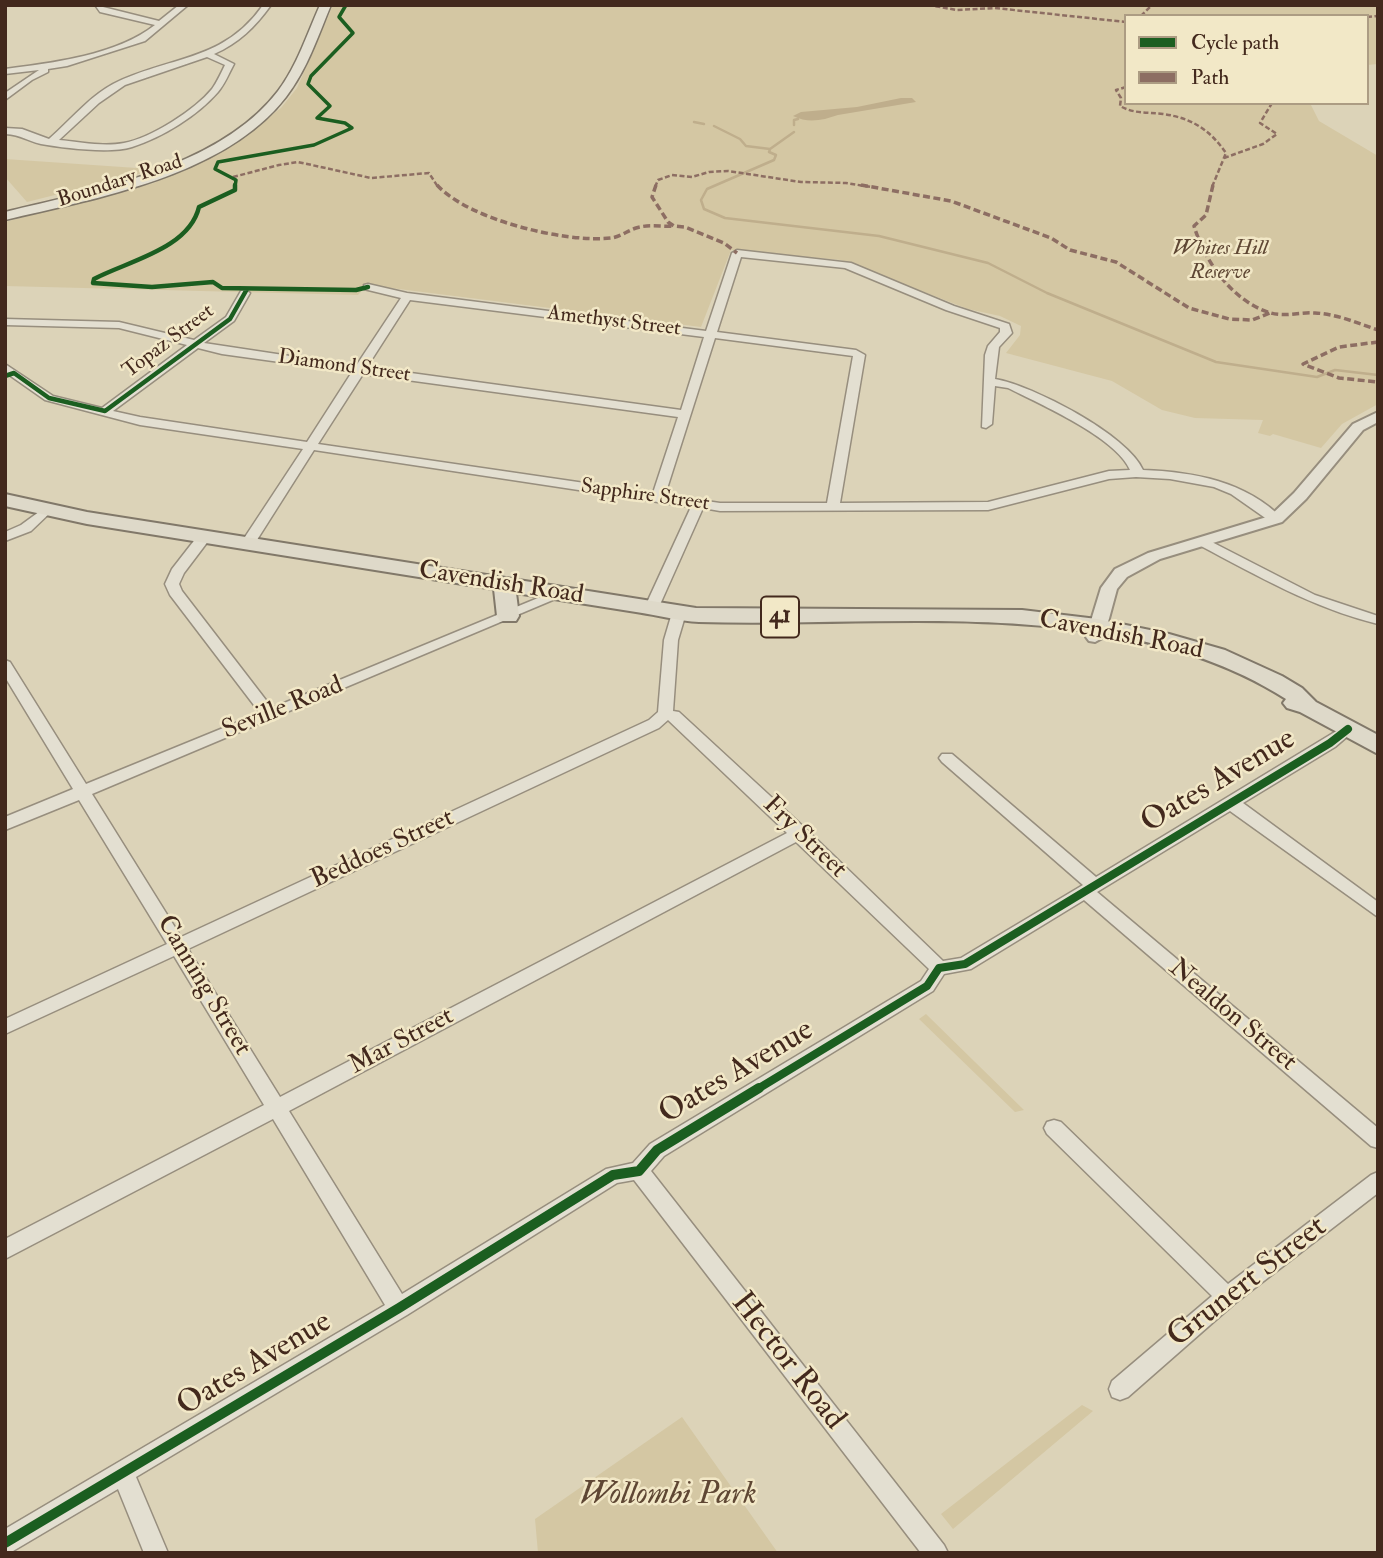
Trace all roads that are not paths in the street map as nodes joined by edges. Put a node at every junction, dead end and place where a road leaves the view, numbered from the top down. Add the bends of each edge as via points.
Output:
1 (99, 5) edge
2 (184, 5) edge
3 (267, 5) edge
4 (326, 5) edge
5 (161, 24) junction
6 (209, 55) junction
7 (64, 64) junction
8 (5, 72) edge
9 (5, 97) edge
10 (5, 131) edge
11 (51, 142) junction
12 (5, 216) edge
13 (369, 287) dead end
14 (245, 293) dead end
15 (407, 296) junction
16 (5, 322) edge
17 (711, 334) junction
18 (195, 344) junction
19 (359, 369) junction
20 (8, 372) edge
21 (990, 382) junction
22 (105, 411) junction
23 (685, 414) junction
24 (1378, 416) edge
25 (986, 424) dead end
26 (310, 446) junction
27 (1138, 473) junction
28 (658, 498) junction
29 (5, 500) edge
30 (699, 504) junction
31 (833, 507) junction
32 (47, 510) junction
33 (1276, 519) junction
34 (205, 536) junction
35 (5, 537) edge
36 (1204, 542) junction
37 (248, 543) junction
38 (504, 584) junction
39 (560, 594) junction
40 (651, 608) junction
41 (680, 613) junction
42 (508, 616) junction
43 (1378, 620) edge
44 (1096, 631) junction
45 (5, 665) edge
46 (665, 714) junction
47 (269, 715) junction
48 (1348, 729) junction
49 (1378, 746) edge
50 (947, 758) dead end
51 (83, 792) junction
52 (1231, 803) junction
53 (5, 824) edge
54 (800, 833) junction
55 (1090, 888) junction
56 (1378, 911) edge
57 (178, 946) junction
58 (939, 968) junction
59 (5, 1027) edge
60 (277, 1108) junction
61 (1054, 1128) dead end
62 (1378, 1140) edge
63 (639, 1171) junction
64 (1378, 1181) edge
65 (5, 1250) edge
66 (1227, 1297) junction
67 (399, 1308) junction
68 (1120, 1389) dead end
69 (122, 1473) junction
70 (5, 1544) edge
71 (156, 1553) edge
72 (936, 1553) edge

1 - 5 street via 103,10
2 - 5 street
3 - 6 street via 261,17 228,47
4 - 12 main road, Boundary Road via 282,93 255,122 225,142 153,175
5 - 7 street via 142,38
6 - 11 street via 116,86
6 - 11 street via 230,64 216,89 162,131 121,147
7 - 8 street
7 - 9 street via 29,78
10 - 11 street
13 - 15 street, Amethyst Street
14 - 18 street, Topaz Street via 230,319
15 - 17 street, Amethyst Street
15 - 19 street
16 - 18 street, Diamond Street via 119,325
17 - 21 street via 737,253 847,265 1005,326 1006,333 991,355
17 - 23 street
17 - 31 street, Amethyst Street via 859,355
18 - 19 street, Diamond Street
18 - 22 street, Topaz Street
19 - 23 street, Diamond Street
19 - 26 street
20 - 22 street, Sapphire Street via 49,398
21 - 25 street
21 - 27 street via 1011,385 1087,424 1132,459
22 - 26 street, Sapphire Street via 140,421
23 - 28 street
24 - 33 street via 1358,427
26 - 28 street, Sapphire Street
26 - 37 street
27 - 31 street, Sapphire Street via 1109,475 988,506
27 - 33 street, Sapphire Street via 1227,487
28 - 30 street, Sapphire Street
29 - 32 main road, Cavendish Road / 41
30 - 31 street, Sapphire Street
30 - 40 street
32 - 34 main road, Cavendish Road / 41
32 - 35 street via 26,528
33 - 36 street
34 - 37 main road, Cavendish Road / 41
34 - 47 street via 172,584
36 - 43 street via 1319,601
36 - 44 street via 1143,560 1121,573 1109,588
37 - 38 main road, Cavendish Road / 41
38 - 39 main road, Cavendish Road / 41
38 - 42 main road
39 - 40 main road, Cavendish Road / 41
39 - 42 street, Seville Road
40 - 41 main road, Cavendish Road / 41
41 - 44 main road, Cavendish Road / 41 via 1003,618
41 - 46 street via 671,640
42 - 47 street, Seville Road
44 - 48 main road, Cavendish Road / 41 via 1206,663
45 - 51 street, Canning Street
46 - 54 street, Fry Street via 674,716
46 - 57 street, Beddoes Street via 653,724
47 - 51 street, Seville Road
48 - 49 main road, Cavendish Road / 41
48 - 52 street, Oates Avenue
50 - 55 street, Nealdon Street
51 - 53 street, Seville Road
51 - 57 street, Canning Street
52 - 55 street, Oates Avenue
52 - 56 street
54 - 58 street, Fry Street
54 - 60 street, Mar Street
55 - 58 street, Oates Avenue via 965,964
55 - 62 street, Nealdon Street
57 - 59 street, Beddoes Street
57 - 60 street, Canning Street
58 - 63 street, Oates Avenue via 927,986 657,1150
60 - 65 street, Mar Street
60 - 67 street, Canning Street
61 - 66 street
63 - 67 street, Oates Avenue via 613,1175
63 - 72 street, Hector Road
64 - 66 street, Grunert Street
66 - 68 street, Grunert Street
67 - 69 street, Oates Avenue
69 - 70 street, Oates Avenue
69 - 71 street

